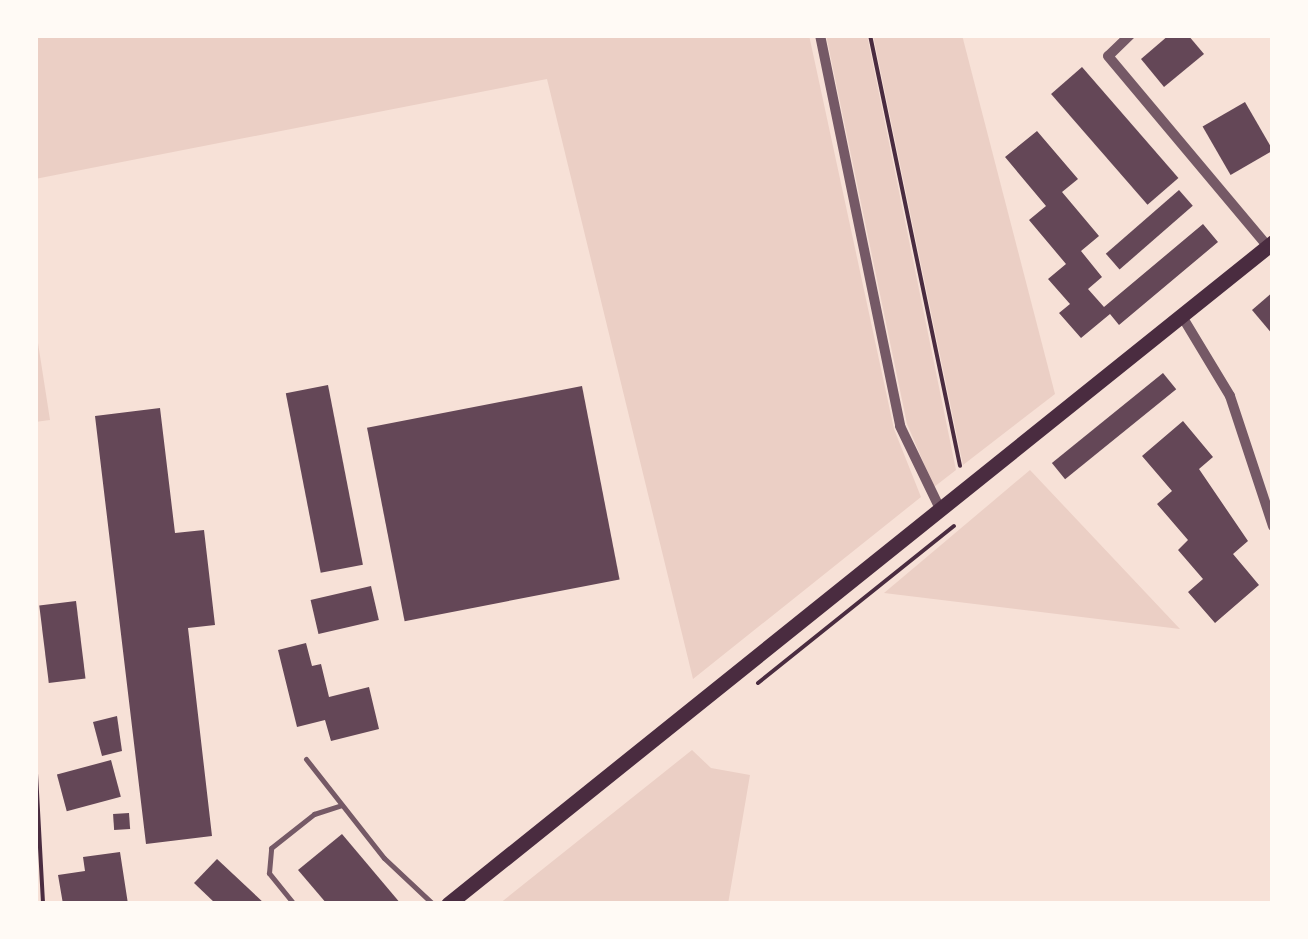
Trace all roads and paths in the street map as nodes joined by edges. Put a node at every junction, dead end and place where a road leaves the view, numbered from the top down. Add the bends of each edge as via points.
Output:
1 (820, 35) edge
2 (870, 35) edge
3 (1130, 35) edge
4 (1271, 245) edge
5 (1183, 318) junction
6 (961, 474) dead end
7 (941, 511) junction
8 (1273, 526) edge
9 (35, 754) edge
10 (306, 759) dead end
11 (342, 804) junction
12 (43, 904) edge
13 (294, 904) edge
14 (433, 904) edge
15 (448, 904) edge

1 - 7 street via 900,426
2 - 6 path
3 - 4 street via 1108,56
4 - 5 main road
5 - 7 main road
5 - 8 street via 1230,396
7 - 15 main road
9 - 12 path
10 - 11 lane
11 - 13 lane via 314,814 271,848 269,874
11 - 14 lane via 384,858

